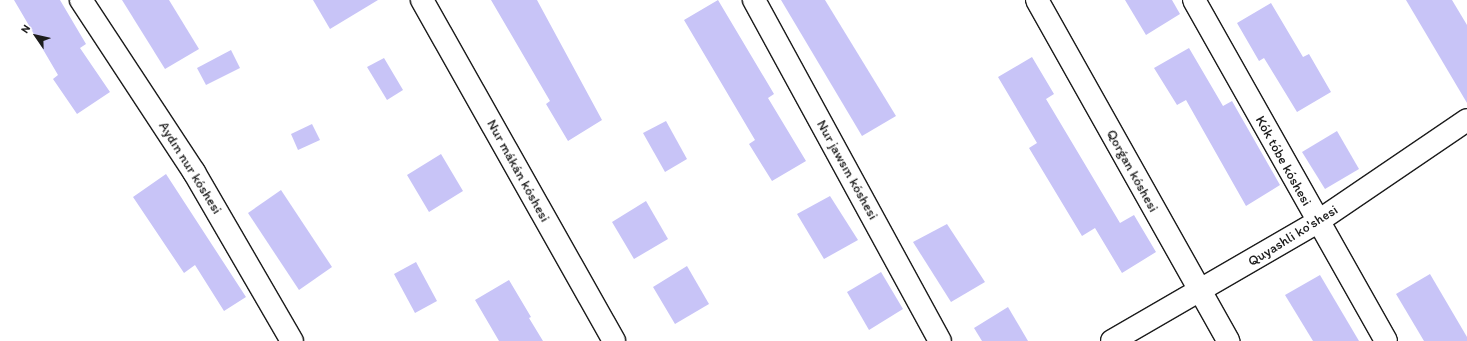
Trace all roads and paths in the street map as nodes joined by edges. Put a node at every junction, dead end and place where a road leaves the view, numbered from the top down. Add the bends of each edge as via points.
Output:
1 (81, 0) edge
2 (422, 0) edge
3 (754, 0) edge
4 (1037, 0) edge
5 (1194, 0) edge
6 (1467, 120) edge
7 (1317, 222) junction
8 (1200, 292) junction
9 (292, 341) edge
10 (614, 341) edge
11 (940, 341) edge
12 (1112, 341) edge
13 (1228, 341) edge
14 (1386, 341) edge

1 - 9 street, Aydın nur kóshesi via 194,172
2 - 10 street, Nur mákán kóshesi
3 - 11 street, Nur jawsın kóshesi
4 - 8 street, Qorǵan kóshesi
5 - 7 street, Kók tóbe kóshesi
6 - 7 street, Quyashli ko'shesi
7 - 8 street, Quyashli ko'shesi
7 - 14 street, Kók tóbe kóshesi
8 - 12 street, Quyashli ko'shesi
8 - 13 street, Qorǵan kóshesi

